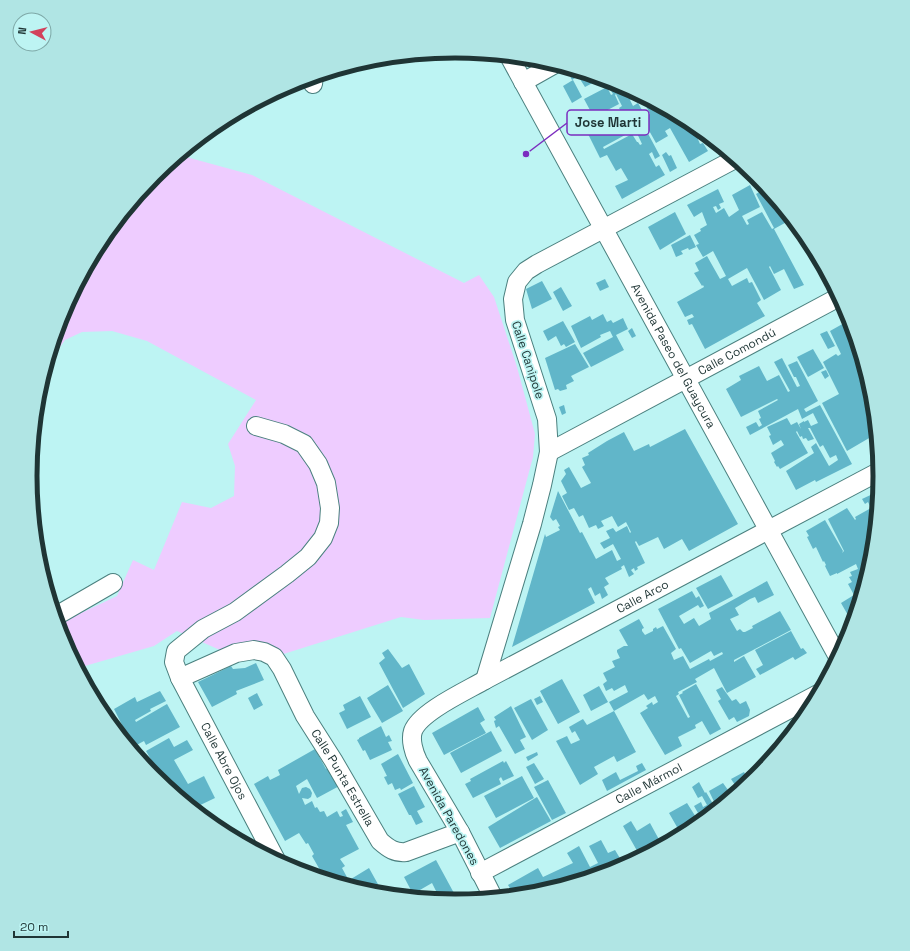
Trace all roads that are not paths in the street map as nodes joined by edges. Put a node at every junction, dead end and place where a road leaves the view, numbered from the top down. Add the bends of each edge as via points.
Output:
1 (512, 61) edge
2 (547, 68) edge
3 (523, 82) junction
4 (730, 160) edge
5 (603, 229) junction
6 (834, 300) edge
7 (685, 379) junction
8 (256, 426) dead end
9 (549, 452) junction
10 (873, 475) edge
11 (768, 531) junction
12 (113, 583) dead end
13 (60, 613) edge
14 (834, 650) edge
15 (177, 670) junction
16 (484, 680) junction
17 (808, 699) edge
18 (413, 732) joint
19 (460, 832) junction
20 (271, 851) edge
21 (480, 873) junction
22 (490, 892) edge

1 - 3 street, Avenida Paseo del Guaycura
2 - 3 street
3 - 5 street, Avenida Paseo del Guaycura
4 - 5 street, Calle Canipole
5 - 7 street, Avenida Paseo del Guaycura
5 - 9 street, Calle Canipole via 537,264 517,282 513,299 514,320 547,419
6 - 7 street, Calle Comondú
7 - 9 street, Calle Comondú
7 - 11 street, Avenida Paseo del Guaycura
8 - 15 street via 284,434 304,444 318,464 326,483 330,508 329,523 323,538 308,557 235,612 203,629 176,651
9 - 16 street, Calle Canipole via 532,524
10 - 11 street, Calle Arco
11 - 14 street, Avenida Paseo del Guaycura
11 - 16 street, Calle Arco
12 - 13 street
15 - 19 street, Calle Punta Estrella via 254,650 274,657 305,716 380,841 397,852 406,852
15 - 20 street, Calle Abre Ojos
16 - 18 street, Calle Arco via 426,715
17 - 21 street, Calle Mármol
18 - 19 street, Avenida Paredones via 414,751 418,761
19 - 21 street, Avenida Paredones
21 - 22 street, Avenida Paredones

